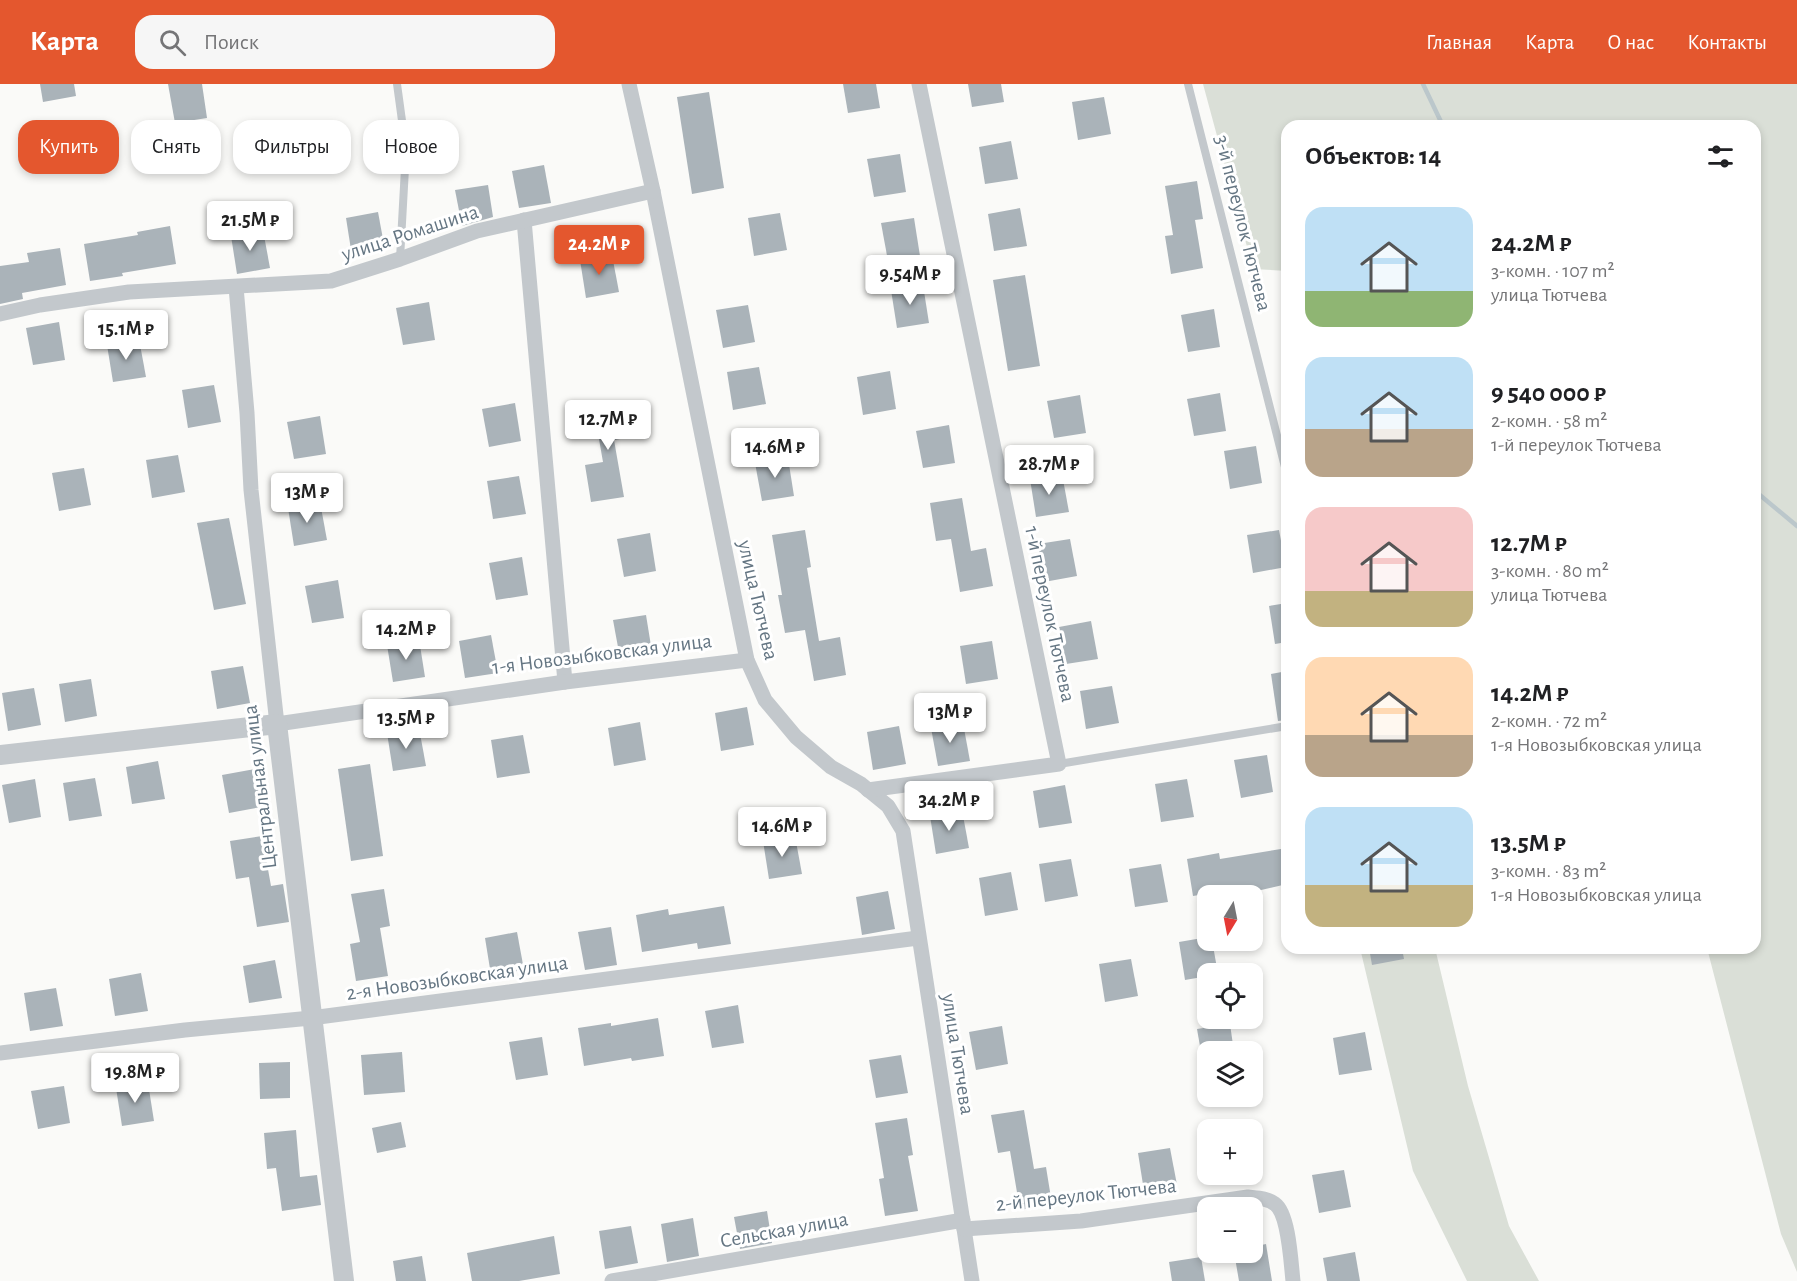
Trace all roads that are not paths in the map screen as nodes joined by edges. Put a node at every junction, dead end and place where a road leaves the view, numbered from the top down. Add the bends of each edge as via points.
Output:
1 (397, 84) edge
2 (629, 84) edge
3 (919, 84) edge
4 (1188, 84) edge
5 (653, 191) junction
6 (524, 220) junction
7 (400, 259) junction
8 (236, 287) junction
9 (0, 315) edge
10 (1281, 451) edge
11 (747, 660) junction
12 (565, 682) junction
13 (277, 723) junction
14 (1281, 727) edge
15 (0, 755) edge
16 (1059, 764) junction
17 (868, 790) junction
18 (918, 938) junction
19 (311, 1018) junction
20 (0, 1053) edge
21 (963, 1225) junction
22 (344, 1281) edge
23 (612, 1281) edge
24 (972, 1281) edge
25 (1293, 1281) edge

1 - 7 lane via 406,150
2 - 5 street, улица Тютчева
3 - 16 street, 1-й переулок Тютчева
4 - 10 lane, 3-й переулок Тютчева
5 - 6 street, улица Ромашина
5 - 11 street, улица Тютчева
6 - 7 street, улица Ромашина via 477,231
6 - 12 street
7 - 8 street, улица Ромашина via 331,281
8 - 9 street, улица Ромашина via 129,292
8 - 13 street, Центральная улица via 250,490
11 - 12 street, 1-я Новозыбковская улица
11 - 17 street, улица Тютчева via 765,700 796,738 831,767
12 - 13 street, 1-я Новозыбковская улица
13 - 15 street, 1-я Новозыбковская улица
13 - 19 street, Центральная улица
14 - 16 lane
16 - 17 street
17 - 18 street, улица Тютчева via 888,806 903,831
18 - 19 street, 2-я Новозыбковская улица
18 - 21 street, улица Тютчева
19 - 20 street, 2-я Новозыбковская улица
19 - 22 street, Центральная улица
21 - 23 street, Сельская улица
21 - 24 street, улица Тютчева
21 - 25 street, 2-й переулок Тютчева via 1081,1221 1248,1197 1264,1199 1276,1204 1281,1212

